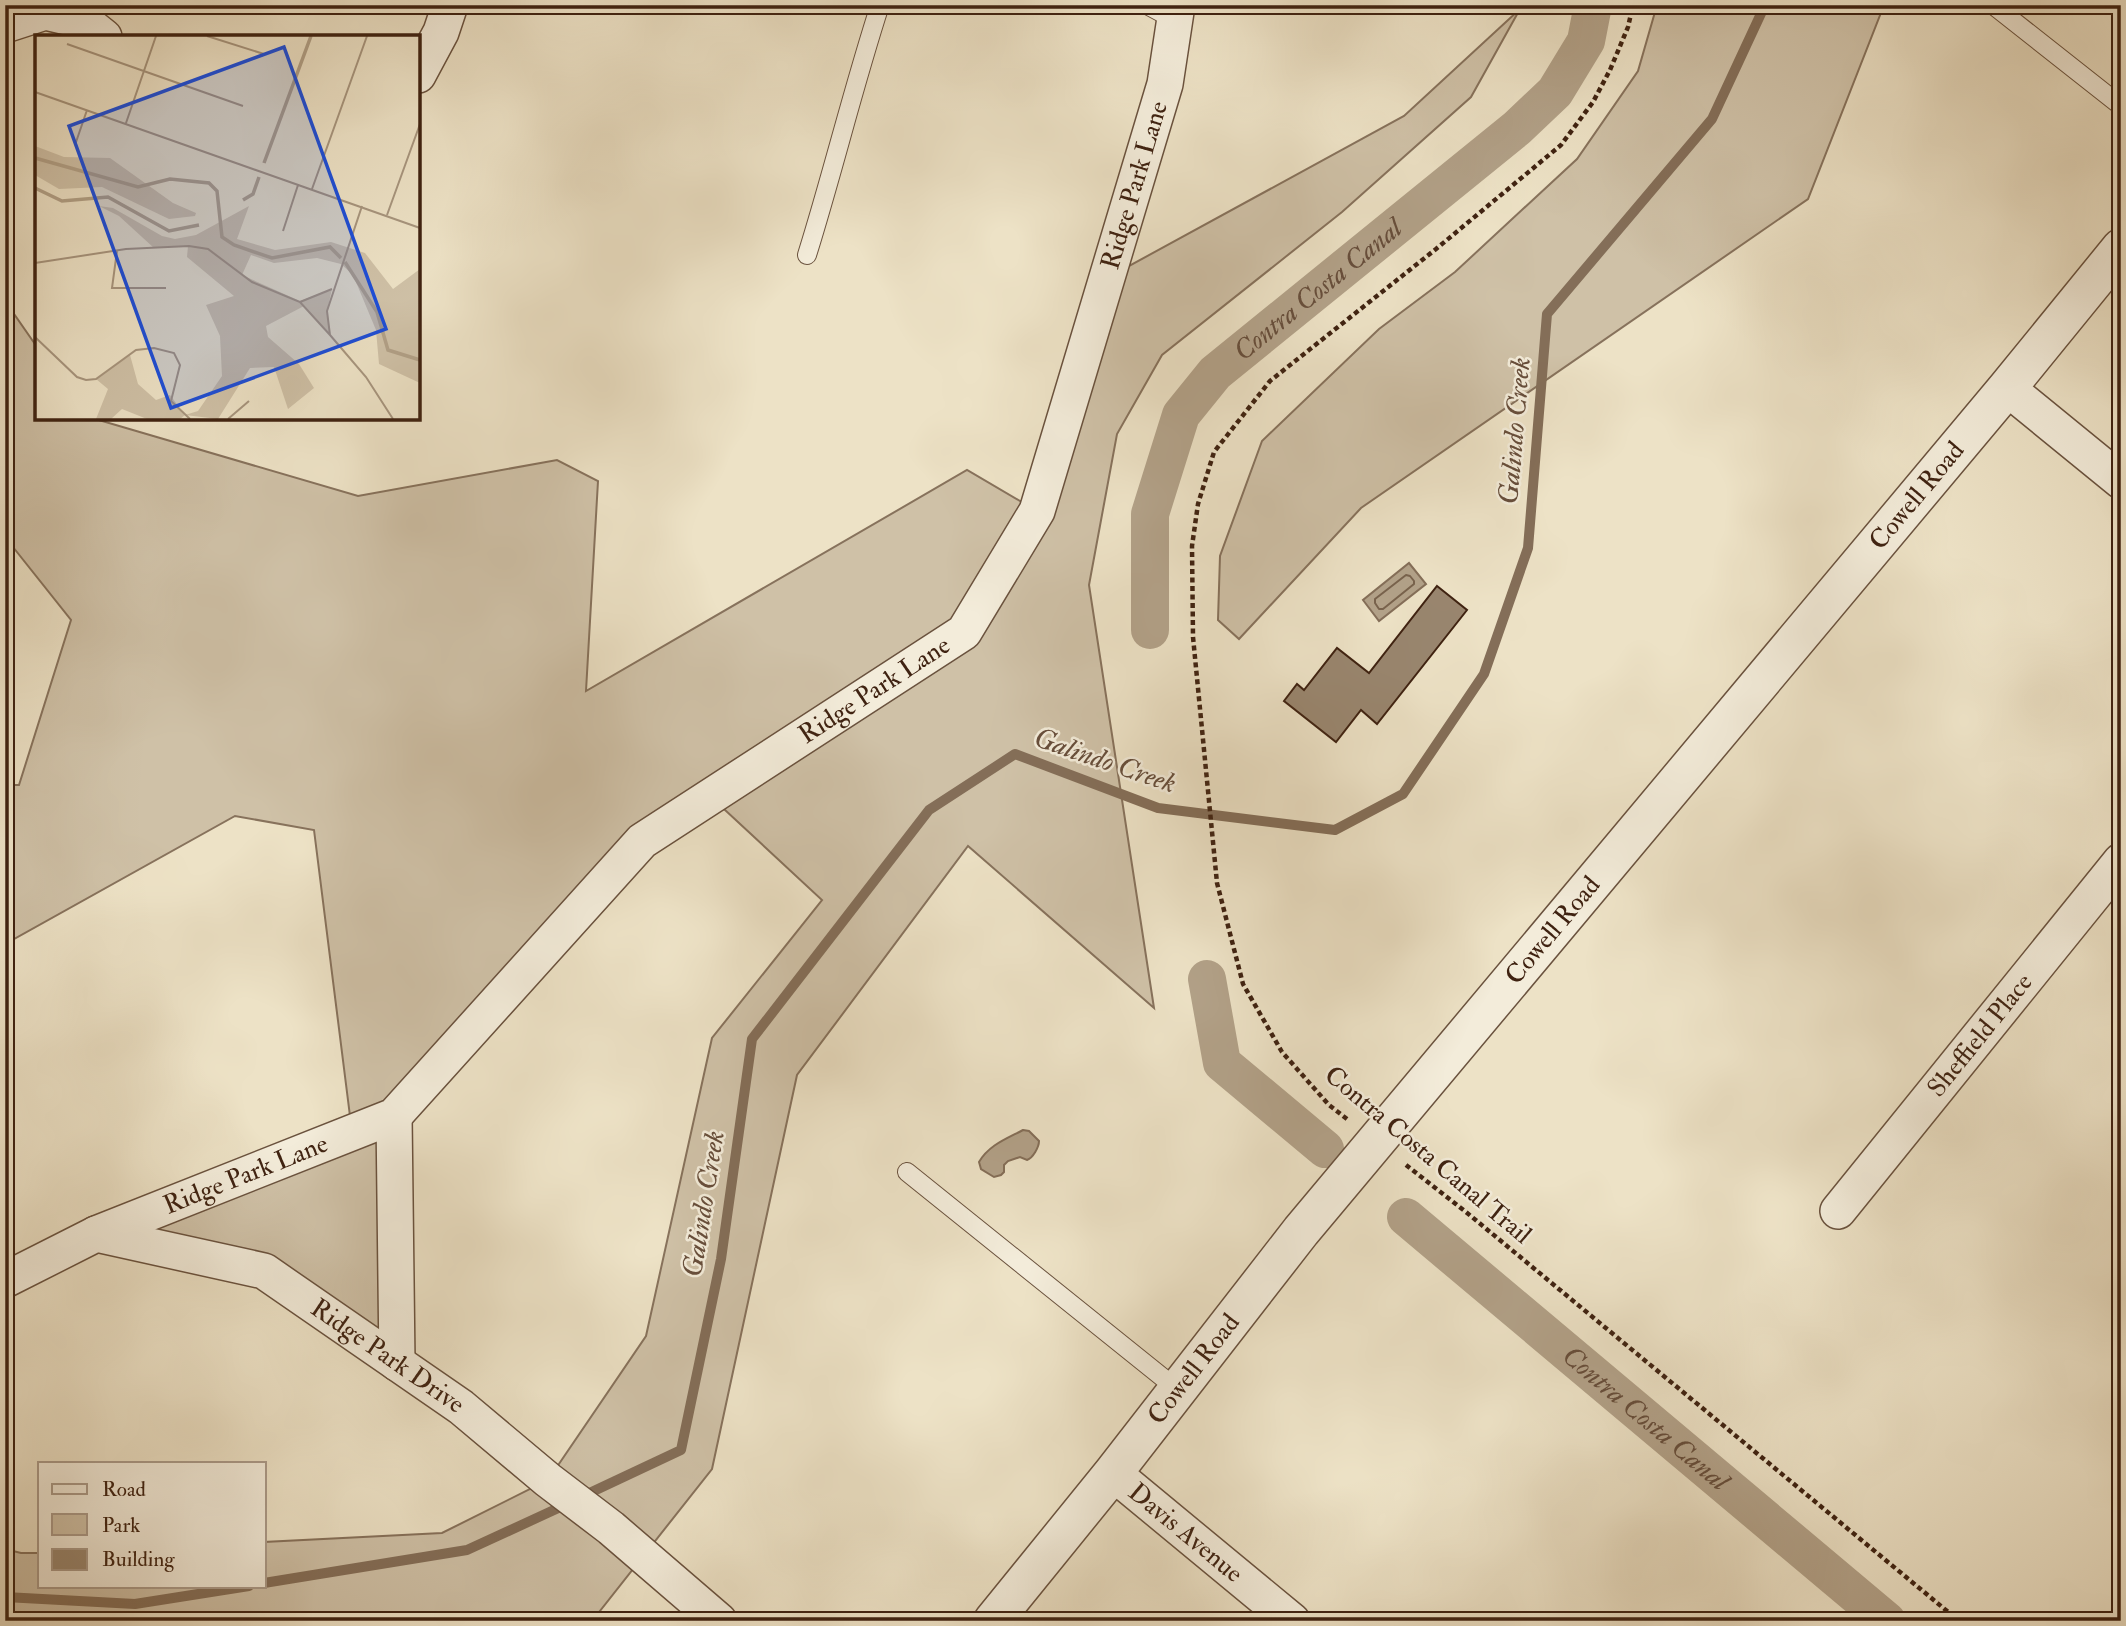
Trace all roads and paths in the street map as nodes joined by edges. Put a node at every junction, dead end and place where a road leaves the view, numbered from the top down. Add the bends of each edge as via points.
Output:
1 (450, 5) edge
2 (880, 5) edge
3 (1633, 5) edge
4 (1993, 5) edge
5 (1166, 10) edge
6 (5, 25) edge
7 (102, 35) edge
8 (420, 71) edge
9 (2121, 107) edge
10 (2121, 248) edge
11 (807, 255) dead end
12 (2007, 388) junction
13 (2121, 481) edge
14 (2121, 861) edge
15 (394, 1116) junction
16 (1375, 1141) junction
17 (907, 1172) dead end
18 (1838, 1211) dead end
19 (96, 1234) junction
20 (5, 1280) edge
21 (397, 1363) junction
22 (1177, 1389) junction
23 (1113, 1473) junction
24 (719, 1621) edge
25 (993, 1621) edge
26 (1292, 1621) edge
27 (1959, 1621) edge

1 - 8 street
2 - 11 lane
3 - 16 path, Contra Costa Canal Trail via 1610,70 1561,145 1270,381 1214,453 1198,504 1192,546 1200,713 1217,883 1243,984 1282,1052 1329,1105
4 - 9 lane
5 - 15 street, Ridge Park Lane via 1165,84 1037,511 964,632 642,841
6 - 7 street via 45,12 84,21
10 - 12 street, Cowell Road
12 - 13 street
12 - 16 street, Cowell Road
14 - 18 street, Sheffield Place
15 - 19 street, Ridge Park Lane
15 - 21 street
16 - 22 street, Cowell Road
16 - 27 path, Contra Costa Canal Trail
17 - 22 lane
19 - 20 street
19 - 21 street, Ridge Park Drive via 264,1270
21 - 24 street, Ridge Park Drive via 611,1528
22 - 23 street, Cowell Road
23 - 25 street, Cowell Road
23 - 26 street, Davis Avenue

